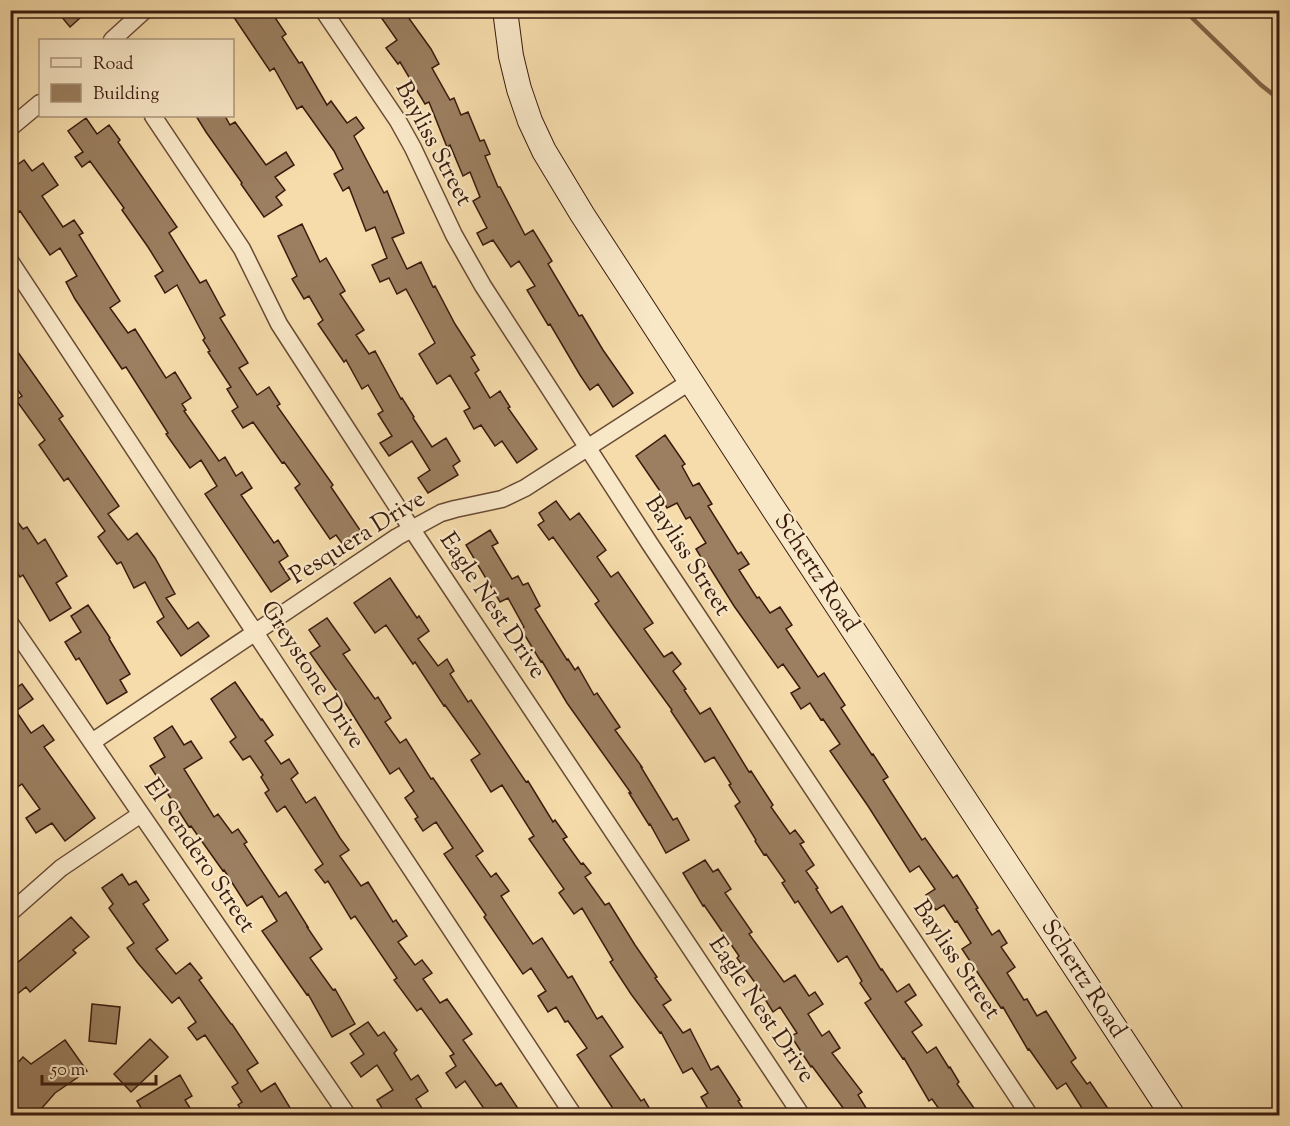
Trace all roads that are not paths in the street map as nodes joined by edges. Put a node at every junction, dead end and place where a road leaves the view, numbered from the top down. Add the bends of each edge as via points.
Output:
1 (145, 10) edge
2 (323, 10) edge
3 (505, 10) edge
4 (112, 39) edge
5 (39, 104) edge
6 (154, 117) edge
7 (10, 128) edge
8 (10, 261) edge
9 (691, 381) junction
10 (588, 447) junction
11 (411, 528) junction
12 (10, 623) edge
13 (255, 632) junction
14 (92, 742) junction
15 (141, 814) junction
16 (10, 914) edge
17 (348, 1116) edge
18 (574, 1116) edge
19 (802, 1116) edge
20 (1030, 1116) edge
21 (1173, 1116) edge

1 - 4 street
2 - 10 street, Bayliss Street via 398,121 483,286
3 - 9 street, Schertz Road via 519,89 544,151
5 - 7 street
6 - 11 street, Eagle Nest Drive via 242,249 279,324
8 - 13 street, Greystone Drive
9 - 10 street, Pesquera Drive
9 - 21 street, Schertz Road
10 - 11 street, Pesquera Drive via 502,499 455,508
10 - 20 street, Bayliss Street
11 - 13 street, Pesquera Drive
11 - 19 street, Eagle Nest Drive
12 - 14 street, El Sendero Street
13 - 14 street, Pesquera Drive
13 - 18 street, Greystone Drive
14 - 15 street, El Sendero Street
15 - 16 street via 61,868
15 - 17 street, El Sendero Street

